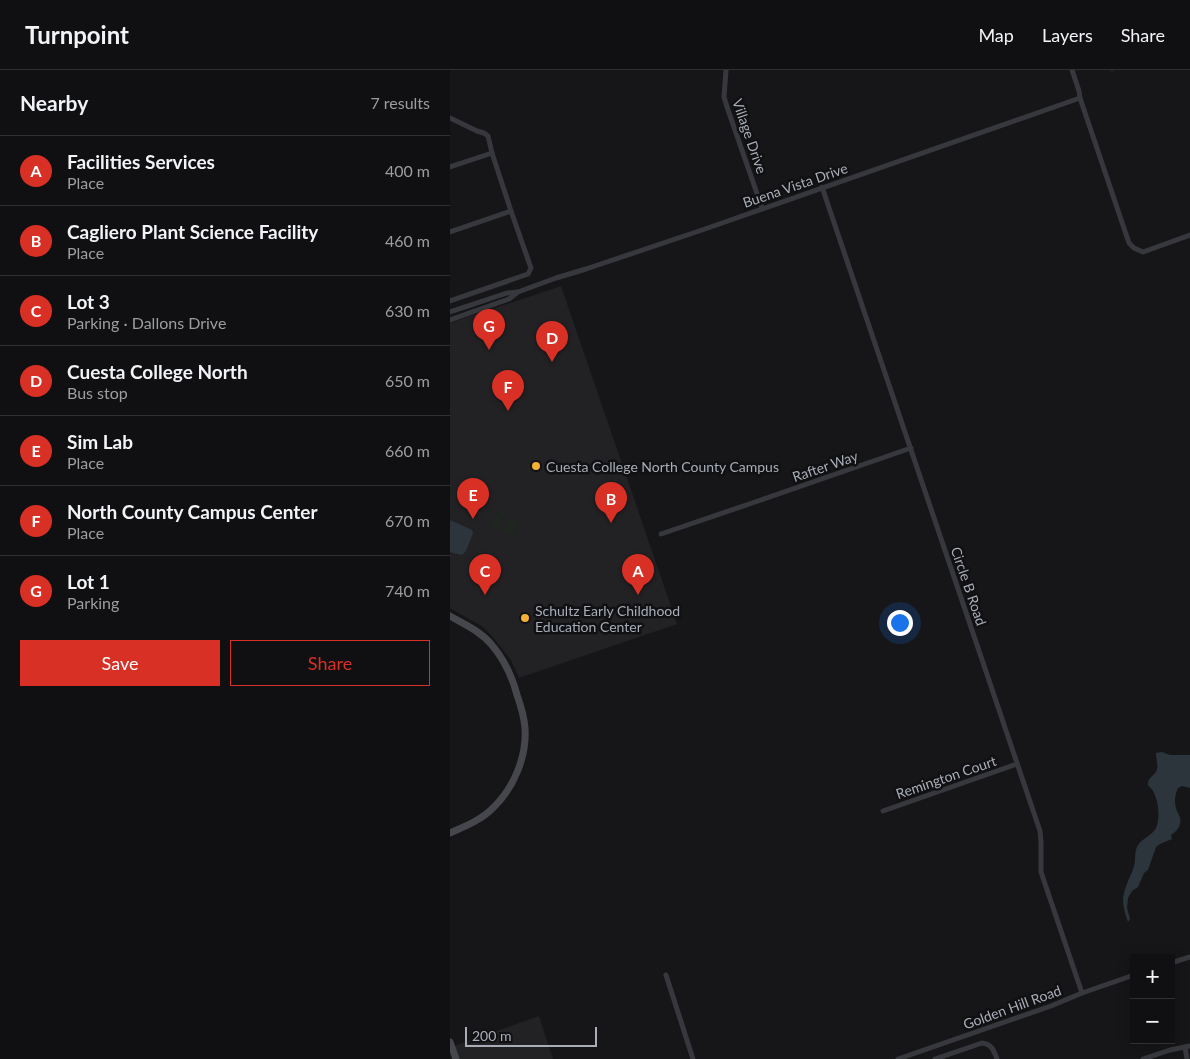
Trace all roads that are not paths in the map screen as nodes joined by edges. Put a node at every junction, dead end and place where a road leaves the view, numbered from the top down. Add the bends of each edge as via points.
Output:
1 (726, 70) edge
2 (1072, 70) edge
3 (1080, 98) junction
4 (450, 118) edge
5 (492, 153) junction
6 (450, 167) edge
7 (822, 187) junction
8 (762, 208) junction
9 (512, 211) junction
10 (450, 232) edge
11 (1190, 235) edge
12 (518, 292) junction
13 (450, 301) edge
14 (450, 312) edge
15 (450, 320) edge
16 (911, 448) junction
17 (661, 534) dead end
18 (450, 616) edge
19 (1017, 764) junction
20 (883, 811) dead end
21 (450, 832) edge
22 (1190, 957) edge
23 (1175, 962) edge
24 (666, 975) dead end
25 (1130, 976) edge
26 (1082, 993) junction
27 (450, 1042) edge
28 (1188, 1046) edge
29 (1150, 1058) edge
30 (456, 1059) edge
31 (692, 1059) edge
32 (898, 1059) edge
33 (935, 1059) edge
34 (997, 1059) edge
35 (1143, 1059) edge
36 (1188, 1059) edge

1 - 8 street, Village Drive via 724,97
2 - 3 street
3 - 7 street, Buena Vista Drive
3 - 11 street via 1129,243 1144,252
4 - 5 street via 488,136
5 - 6 street
5 - 9 street
7 - 8 street, Buena Vista Drive
7 - 16 street, Circle B Road
8 - 12 street, Buena Vista Drive
9 - 10 street
9 - 13 street via 531,271
12 - 14 street, Buena Vista Drive
12 - 15 street, Buena Vista Drive via 509,299
16 - 17 street, Rafter Way
16 - 19 street, Circle B Road
18 - 21 street via 481,634 499,654 514,682 525,729 519,768 503,797 480,818
19 - 20 street, Remington Court
19 - 26 street, Circle B Road via 1040,831 1042,876
22 - 23 street
24 - 31 street
25 - 26 street, Golden Hill Road
26 - 32 street, Golden Hill Road
27 - 30 street
28 - 29 street
28 - 36 street
29 - 35 street
33 - 34 street via 987,1043

